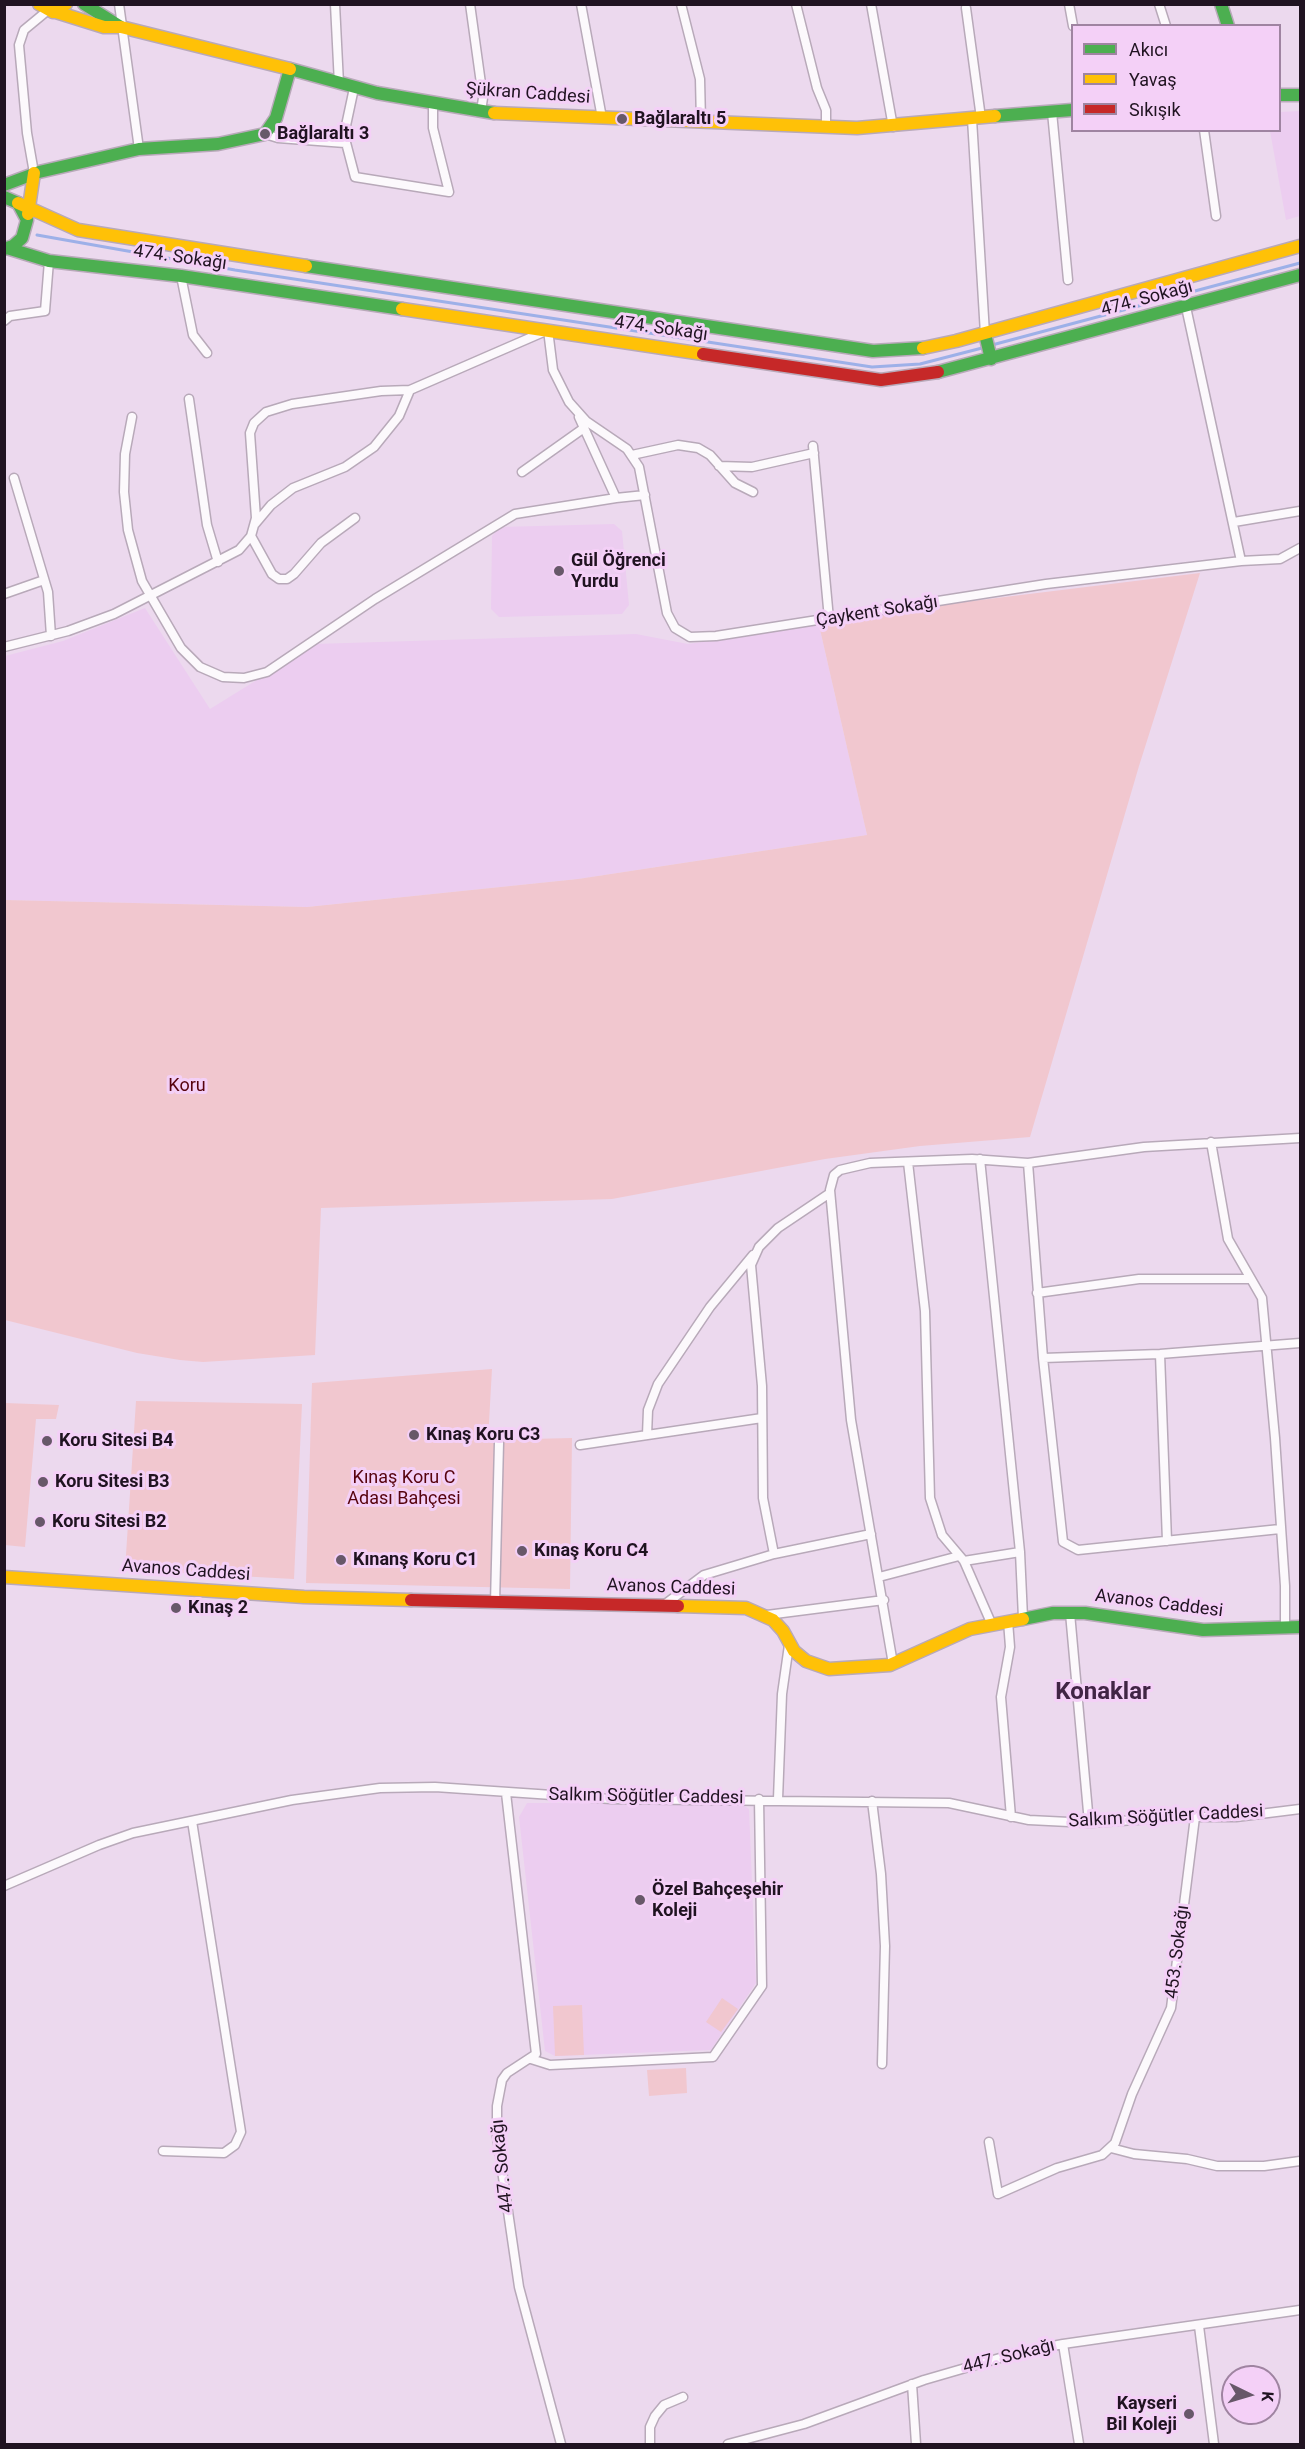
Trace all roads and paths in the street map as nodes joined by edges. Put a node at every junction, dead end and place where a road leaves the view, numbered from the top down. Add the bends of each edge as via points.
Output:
1 (84, 4) edge
2 (119, 4) edge
3 (335, 4) edge
4 (470, 4) edge
5 (581, 4) edge
6 (681, 4) edge
7 (796, 4) edge
8 (871, 4) edge
9 (1069, 4) edge
10 (1159, 4) edge
11 (1221, 4) edge
12 (52, 8) edge
13 (966, 8) dead end
14 (1073, 24) edge
15 (1165, 24) edge
16 (1227, 24) edge
17 (122, 27) junction
18 (290, 69) junction
19 (339, 84) junction
20 (354, 87) junction
21 (1281, 95) edge
22 (1300, 95) edge
23 (433, 103) junction
24 (1071, 110) edge
25 (481, 111) junction
26 (1052, 112) junction
27 (602, 118) junction
28 (976, 118) junction
29 (701, 122) junction
30 (893, 127) junction
31 (826, 128) junction
32 (1204, 132) edge
33 (265, 134) junction
34 (345, 142) junction
35 (139, 149) junction
36 (34, 173) junction
37 (4, 185) edge
38 (4, 197) edge
39 (25, 210) junction
40 (1216, 216) dead end
41 (1300, 246) edge
42 (6, 248) edge
43 (49, 261) junction
44 (1300, 275) edge
45 (181, 276) junction
46 (1068, 279) dead end
47 (1186, 308) junction
48 (4, 321) edge
49 (548, 330) junction
50 (986, 337) junction
51 (207, 353) dead end
52 (990, 356) junction
53 (410, 390) junction
54 (189, 399) dead end
55 (576, 411) junction
56 (132, 417) dead end
57 (584, 428) junction
58 (632, 455) junction
59 (719, 466) junction
60 (522, 472) dead end
61 (14, 478) dead end
62 (753, 492) dead end
63 (645, 495) junction
64 (616, 498) junction
65 (1300, 511) edge
66 (355, 518) dead end
67 (1234, 522) junction
68 (255, 525) junction
69 (251, 536) junction
70 (1300, 548) edge
71 (1241, 561) junction
72 (218, 562) junction
73 (44, 580) junction
74 (4, 594) edge
75 (149, 597) junction
76 (830, 619) junction
77 (51, 636) junction
78 (4, 648) edge
79 (1300, 1138) edge
80 (1211, 1142) junction
81 (980, 1159) junction
82 (908, 1162) junction
83 (1028, 1163) junction
84 (830, 1193) junction
85 (755, 1253) junction
86 (1250, 1279) junction
87 (1037, 1293) junction
88 (1300, 1343) edge
89 (1267, 1344) junction
90 (1160, 1354) junction
91 (1043, 1358) junction
92 (762, 1418) junction
93 (647, 1435) junction
94 (499, 1443) dead end
95 (580, 1445) dead end
96 (1280, 1529) junction
97 (871, 1534) junction
98 (1167, 1541) junction
99 (1020, 1552) junction
100 (774, 1554) junction
101 (962, 1559) junction
102 (879, 1576) junction
103 (4, 1577) edge
104 (884, 1600) junction
105 (495, 1603) junction
106 (664, 1605) junction
107 (1070, 1613) junction
108 (767, 1615) junction
109 (1023, 1618) junction
110 (1008, 1621) junction
111 (992, 1625) junction
112 (1300, 1627) edge
113 (1285, 1629) junction
114 (789, 1645) junction
115 (893, 1664) junction
116 (506, 1792) junction
117 (759, 1799) junction
118 (778, 1799) junction
119 (872, 1801) junction
120 (1300, 1809) edge
121 (1011, 1817) junction
122 (1195, 1817) junction
123 (192, 1821) junction
124 (1089, 1823) junction
125 (4, 1886) edge
126 (531, 2059) junction
127 (882, 2064) dead end
128 (989, 2142) dead end
129 (1111, 2148) junction
130 (163, 2151) dead end
131 (1300, 2162) edge
132 (1300, 2310) edge
133 (1199, 2326) junction
134 (1063, 2344) junction
135 (912, 2384) junction
136 (683, 2397) dead end
137 (561, 2445) edge
138 (650, 2445) edge
139 (728, 2445) edge
140 (916, 2445) edge
141 (1078, 2445) edge
142 (1214, 2445) edge

1 - 17 street
2 - 17 street
3 - 19 street
4 - 25 street via 483,98
5 - 27 street
6 - 29 street via 700,79
7 - 31 street via 826,110
8 - 30 street
9 - 14 street
10 - 15 street
11 - 16 street
12 - 17 street via 104,27
12 - 36 street via 24,30 19,45
13 - 28 street
17 - 18 street, Şükran Caddesi
17 - 35 street
18 - 19 street, Şükran Caddesi
18 - 33 street via 276,118
19 - 20 street, Şükran Caddesi
20 - 23 street, Şükran Caddesi
20 - 34 street
21 - 22 street
23 - 25 street, Şükran Caddesi
23 - 34 street via 433,128 449,192 355,177
24 - 26 street, Şükran Caddesi
25 - 27 street, Şükran Caddesi
26 - 28 street, Şükran Caddesi
26 - 46 street
27 - 29 street, Şükran Caddesi
28 - 30 street, Şükran Caddesi
28 - 50 street
29 - 31 street, Şükran Caddesi
30 - 31 street, Şükran Caddesi
32 - 40 street
33 - 34 street
33 - 35 street via 218,144
35 - 36 street
36 - 37 street
36 - 39 street
38 - 39 street, 474. Sokağı
39 - 42 street via 22,237
39 - 50 street, 474. Sokağı via 78,230 838,347 899,351
41 - 50 street, 474. Sokağı
42 - 43 street, 474. Sokağı
43 - 45 street, 474. Sokağı
43 - 48 street via 45,311 10,316
44 - 47 street, 474. Sokağı
45 - 49 street, 474. Sokağı
45 - 51 street via 193,335
47 - 52 street, 474. Sokağı
47 - 67 street
49 - 52 street, 474. Sokağı via 881,380 916,377
49 - 53 street
49 - 55 street via 553,370
50 - 52 street
53 - 68 street via 399,416 374,447 345,467 293,488 271,505
53 - 68 street via 292,404 262,415 250,434
54 - 72 street via 207,525
55 - 57 street
55 - 58 street
56 - 75 street via 124,464 125,511
57 - 60 street
57 - 64 street
58 - 59 street via 685,445 704,450
58 - 63 street, Çaykent Sokağı
59 - 62 street via 735,483
59 - 76 street via 752,467 814,449
61 - 73 street
63 - 64 street
63 - 76 street, Çaykent Sokağı via 667,613 680,632 716,636
64 - 75 street via 515,514 375,599 267,672 252,677 223,677 200,667 175,640
65 - 67 street
66 - 69 street via 321,543 287,579 272,574
67 - 71 street
68 - 69 street
69 - 72 street via 239,550
70 - 71 street, Çaykent Sokağı via 1280,559
71 - 76 street, Çaykent Sokağı via 1046,584
72 - 75 street
73 - 74 street
73 - 77 street
75 - 77 street via 93,623
77 - 78 street
79 - 80 street
80 - 83 street
80 - 86 street via 1228,1239
81 - 82 street
81 - 83 street
81 - 99 street
82 - 84 street via 870,1163 840,1170 832,1178
82 - 101 street via 925,1311 928,1485 937,1524 948,1545
83 - 87 street
84 - 85 street via 778,1228
84 - 97 street via 849,1399
85 - 92 street via 751,1272
85 - 93 street via 710,1307 658,1384 648,1410
86 - 87 street via 1139,1279
86 - 89 street via 1262,1298
87 - 91 street
88 - 89 street
89 - 90 street
89 - 96 street
90 - 91 street
90 - 98 street
91 - 98 street via 1063,1542 1078,1550
92 - 93 street
92 - 100 street via 763,1498
93 - 95 street
94 - 105 street
96 - 98 street
96 - 113 street
97 - 100 street
97 - 102 street
99 - 101 street
99 - 109 street
100 - 106 street via 704,1575
101 - 102 street
101 - 111 street
102 - 104 street
103 - 105 street, Avanos Caddesi via 304,1597
104 - 108 street
104 - 115 street
105 - 106 street, Avanos Caddesi
106 - 108 street, Avanos Caddesi via 746,1608
107 - 109 street, Avanos Caddesi
107 - 113 street, Avanos Caddesi via 1203,1630
107 - 124 street
108 - 114 street, Avanos Caddesi via 783,1631
109 - 110 street, Avanos Caddesi
110 - 111 street, Avanos Caddesi
110 - 121 street via 1010,1647 1001,1708
111 - 115 street, Avanos Caddesi via 970,1629
112 - 113 street, Avanos Caddesi
114 - 115 street, Avanos Caddesi via 806,1661 829,1669
114 - 118 street via 782,1694
116 - 117 street, Salkım Söğütler Caddesi via 611,1799
116 - 123 street, Salkım Söğütler Caddesi via 381,1788 292,1800
116 - 126 street via 536,2054
117 - 118 street, Salkım Söğütler Caddesi
117 - 126 street via 762,1986 713,2057 550,2066
118 - 119 street, Salkım Söğütler Caddesi
119 - 121 street, Salkım Söğütler Caddesi via 949,1803
119 - 127 street via 885,1947
120 - 122 street, Salkım Söğütler Caddesi via 1236,1817
121 - 124 street, Salkım Söğütler Caddesi
122 - 124 street, Salkım Söğütler Caddesi
122 - 129 street, 453. Sokağı via 1171,2008
123 - 125 street, Salkım Söğütler Caddesi via 116,1838
123 - 130 street via 241,2132 235,2145 224,2153
126 - 137 street, 447. Sokağı via 502,2080 497,2136 519,2287
128 - 129 street via 998,2194 1102,2155
129 - 131 street via 1217,2166
132 - 133 street, 447. Sokağı
133 - 134 street, 447. Sokağı
133 - 142 street
134 - 135 street, 447. Sokağı via 1001,2357
134 - 141 street
135 - 139 street, 447. Sokağı via 804,2424
135 - 140 street
136 - 138 street via 664,2405 655,2416 650,2427

